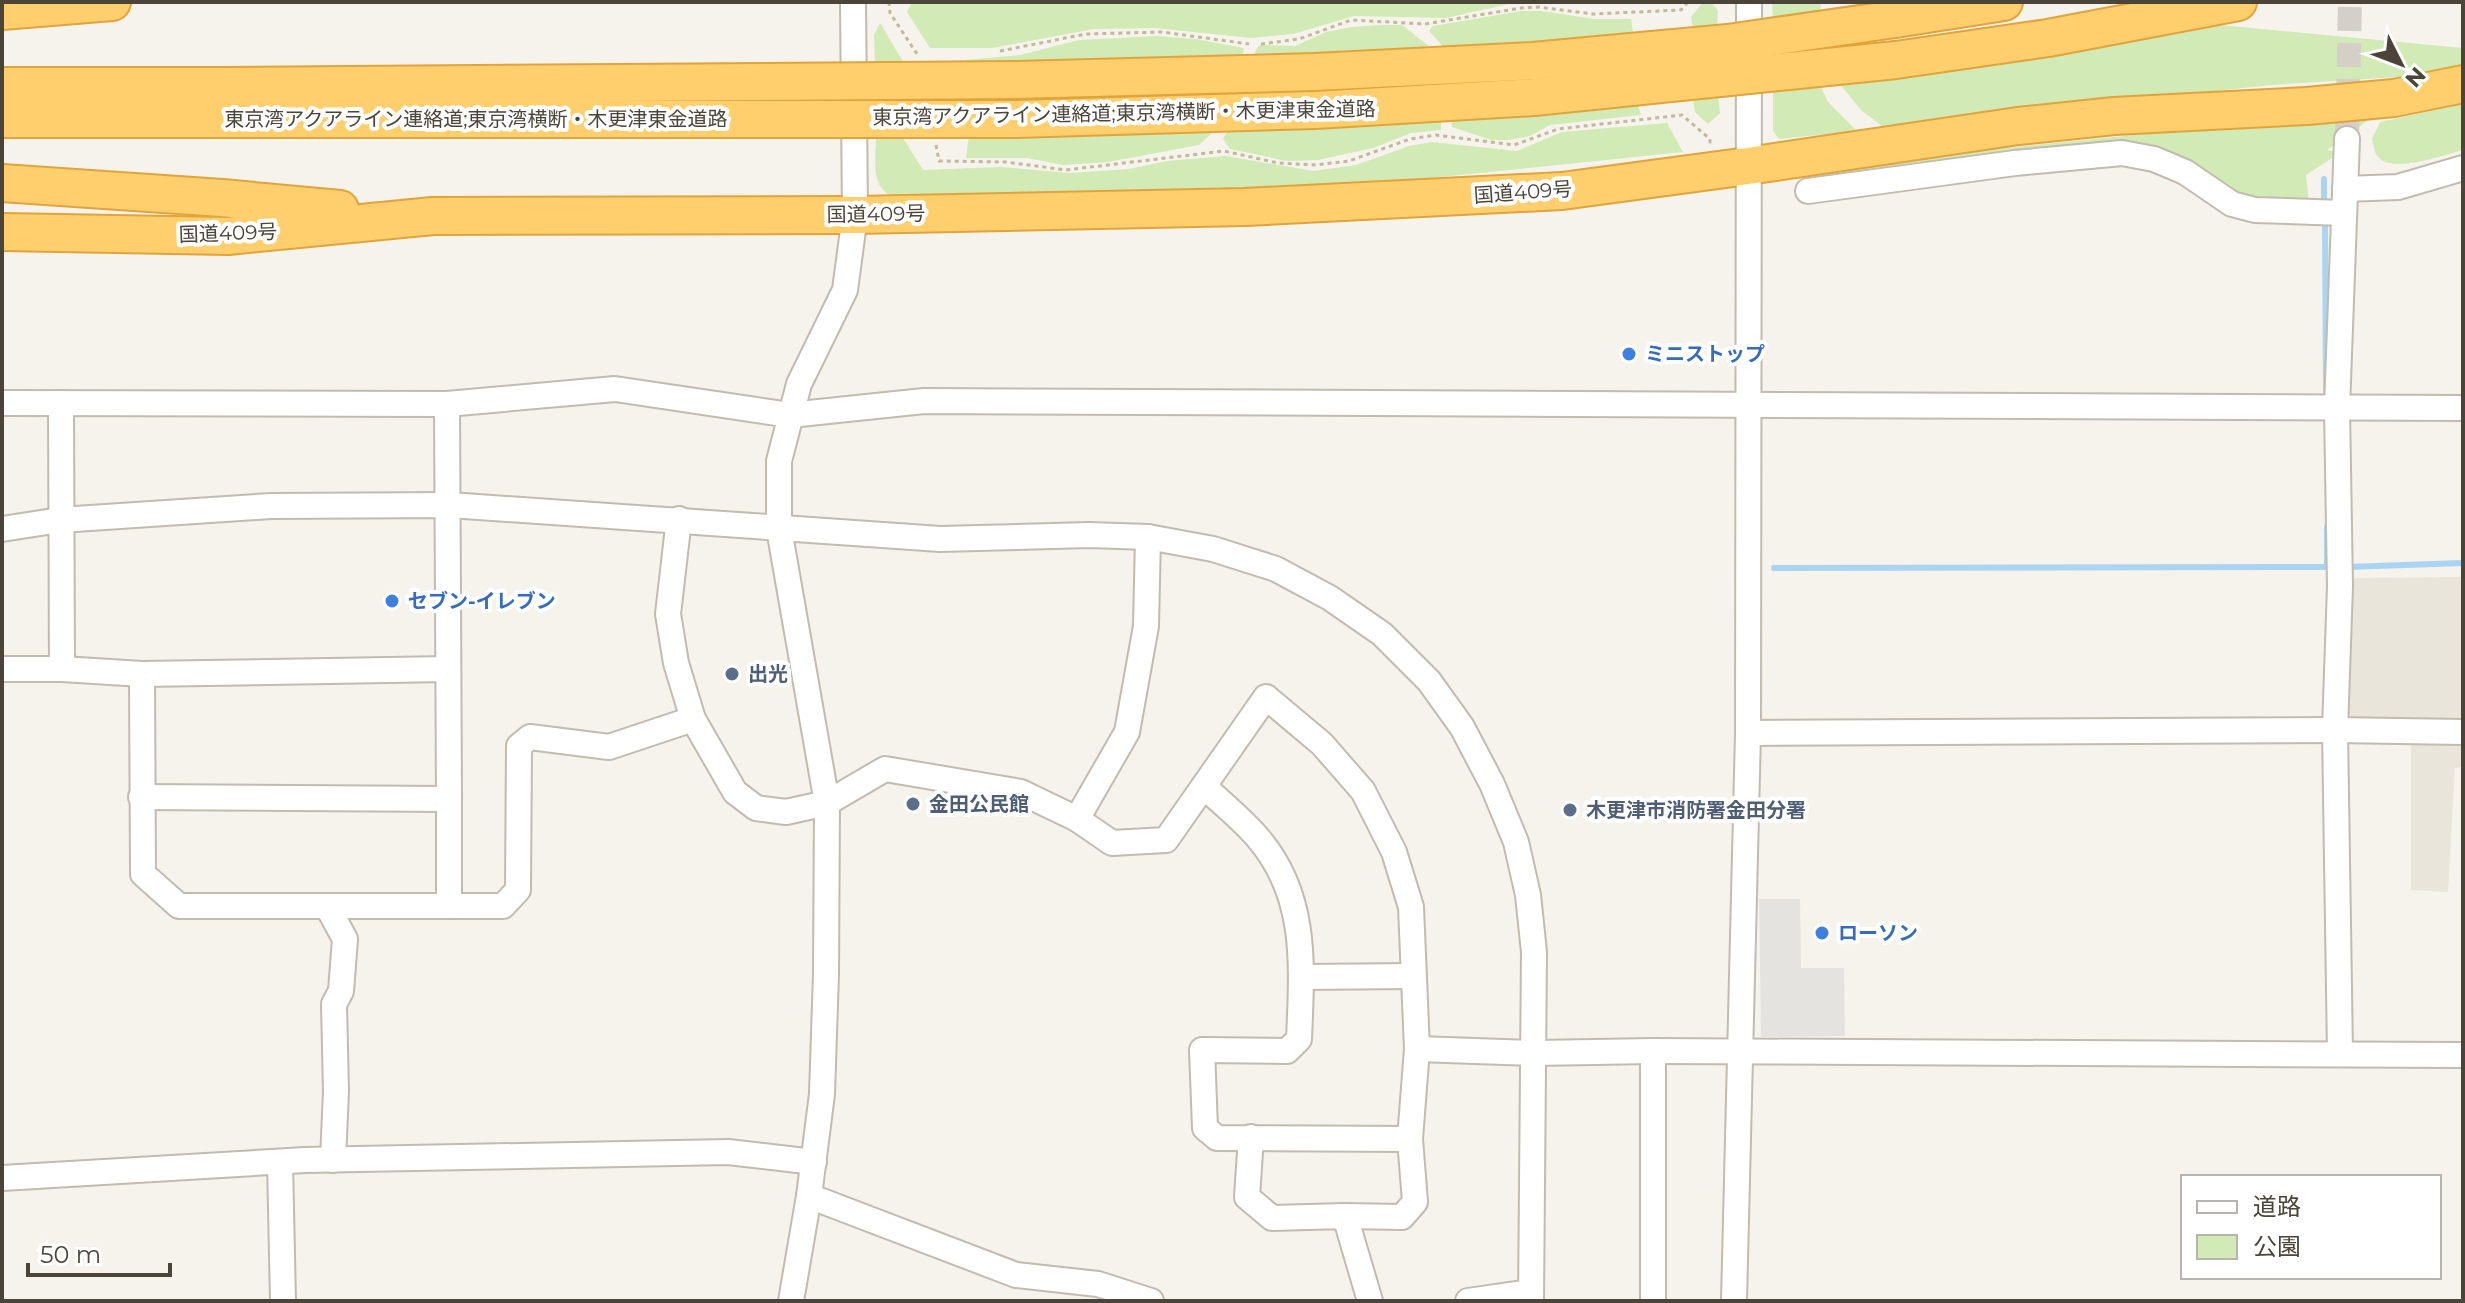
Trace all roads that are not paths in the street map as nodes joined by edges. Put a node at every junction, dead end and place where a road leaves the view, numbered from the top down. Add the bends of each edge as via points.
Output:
1 (112, 2) edge
2 (853, 2) edge
3 (1749, 2) edge
4 (2004, 2) edge
5 (2238, 2) edge
6 (2, 11) edge
7 (2463, 84) edge
8 (2, 86) edge
9 (226, 102) junction
10 (2, 119) edge
11 (2347, 139) tunnel mouth
12 (2463, 168) edge
13 (1731, 169) junction
14 (2, 183) edge
15 (1808, 191) dead end
16 (2342, 205) junction
17 (855, 215) junction
18 (433, 216) junction
19 (2, 232) edge
20 (2, 403) edge
21 (61, 403) junction
22 (447, 404) junction
23 (1750, 404) junction
24 (2328, 408) junction
25 (2463, 408) edge
26 (790, 415) junction
27 (450, 505) junction
28 (679, 519) junction
29 (60, 520) junction
30 (2, 529) edge
31 (779, 529) junction
32 (1148, 537) junction
33 (2, 669) edge
34 (62, 669) junction
35 (448, 669) junction
36 (142, 674) junction
37 (693, 719) junction
38 (2335, 730) junction
39 (2463, 732) edge
40 (1748, 733) junction
41 (1204, 786) junction
42 (141, 797) junction
43 (449, 799) junction
44 (827, 803) junction
45 (1077, 819) junction
46 (327, 906) junction
47 (449, 906) junction
48 (1413, 976) junction
49 (1302, 977) junction
50 (1417, 1049) junction
51 (1653, 1051) junction
52 (1741, 1052) junction
53 (1535, 1053) junction
54 (2340, 1053) junction
55 (2463, 1055) edge
56 (1251, 1137) junction
57 (1410, 1139) junction
58 (333, 1160) junction
59 (280, 1162) junction
60 (814, 1162) junction
61 (2, 1178) edge
62 (809, 1196) junction
63 (1345, 1216) junction
64 (1531, 1296) edge
65 (283, 1301) edge
66 (791, 1301) edge
67 (1151, 1301) edge
68 (1370, 1301) edge
69 (1468, 1301) edge
70 (1653, 1301) edge
71 (1734, 1301) edge

1 - 6 highway
2 - 17 street
3 - 13 street
4 - 9 highway, 東京湾アクアライン連絡道;東京湾横断・木更津東金道路, bridge via 1698,46 1533,61 1315,72
5 - 9 highway, 東京湾アクアライン連絡道;東京湾横断・木更津東金道路, bridge via 1896,60 1534,97 1315,110 1016,119
7 - 13 highway, 国道409号 via 2394,98 2018,126
8 - 9 highway, 東京湾アクアライン連絡道;東京湾横断・木更津東金道路
9 - 10 highway, 東京湾アクアライン連絡道;東京湾横断・木更津東金道路
11 - 16 street
12 - 16 street
13 - 17 highway, 国道409号 via 1562,191 1308,204
13 - 23 street
14 - 18 highway
15 - 16 street via 2122,153 2185,172 2232,204 2255,210 2312,212
16 - 24 street
17 - 18 highway, 国道409号
17 - 26 street via 845,290 799,384
18 - 19 highway, 国道409号 via 228,236
20 - 21 street
21 - 22 street
21 - 29 street
22 - 26 street via 615,389
22 - 27 street
23 - 24 street
23 - 26 street via 924,401
23 - 40 street
24 - 25 street
24 - 38 street via 2340,554
26 - 31 street via 779,461
27 - 28 street
27 - 29 street via 271,506
27 - 35 street
28 - 31 street
28 - 37 street via 668,614
29 - 30 street
29 - 34 street
31 - 32 street via 940,539
31 - 44 street
32 - 45 street via 1146,626 1127,732
32 - 53 street via 1213,549 1276,569 1382,634 1429,681 1462,727 1516,842 1534,952
33 - 34 street
34 - 36 street
35 - 36 street
35 - 43 street
36 - 42 street
37 - 44 street via 735,792 756,808 786,812
37 - 47 street via 609,747 530,737 519,746 518,890 503,906
38 - 39 street
38 - 40 street
38 - 54 street
40 - 52 street
41 - 45 street via 1166,840 1112,843
41 - 48 street via 1266,697 1322,744 1363,791 1394,852 1411,907
41 - 49 street via 1258,838 1283,875 1298,917
42 - 43 street
42 - 46 street via 143,874 179,906
43 - 47 street
44 - 45 street via 885,769 1021,792
44 - 60 street via 822,1094
46 - 47 street
46 - 58 street via 345,939 341,991 334,1004
48 - 49 street
48 - 50 street
49 - 56 street via 1299,1039 1287,1051 1202,1050 1205,1128 1217,1138
50 - 53 street
50 - 57 street
51 - 52 street
51 - 53 street
51 - 70 street
52 - 54 street
52 - 71 street
53 - 64 street
54 - 55 street
56 - 57 street
56 - 63 street via 1247,1197 1255,1204 1272,1218
57 - 63 street via 1415,1202 1402,1217
58 - 59 street
58 - 60 street via 728,1152
59 - 61 street
59 - 65 street
60 - 62 street
62 - 66 street
62 - 67 street via 1016,1275 1098,1284
63 - 68 street
64 - 69 street

